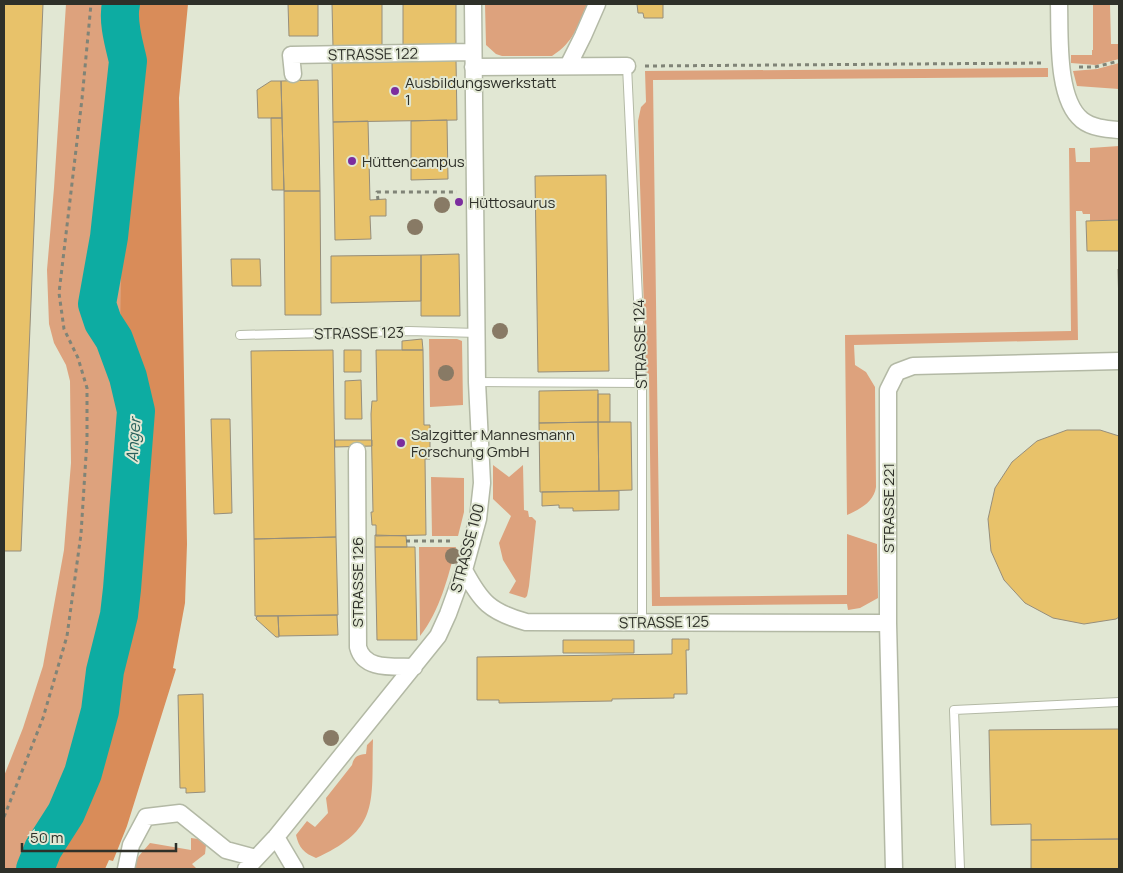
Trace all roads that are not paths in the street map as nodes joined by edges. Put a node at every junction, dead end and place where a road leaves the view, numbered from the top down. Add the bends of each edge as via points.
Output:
1 (473, 4) edge
2 (597, 4) edge
3 (1058, 4) edge
4 (473, 60) junction
5 (568, 66) junction
6 (627, 66) joint
7 (293, 74) dead end
8 (1119, 130) edge
9 (477, 333) junction
10 (240, 336) dead end
11 (1119, 361) edge
12 (477, 382) junction
13 (642, 383) junction
14 (357, 451) dead end
15 (464, 570) junction
16 (642, 622) junction
17 (888, 623) junction
18 (414, 667) junction
19 (1119, 702) edge
20 (276, 837) junction
21 (251, 864) edge
22 (126, 869) edge
23 (295, 869) edge
24 (894, 869) edge
25 (960, 869) edge

1 - 4 street, STRASSE 100
2 - 5 street
3 - 8 street via 1062,77 1068,101 1082,120 1101,128
4 - 5 street
4 - 7 street, STRASSE 122 via 291,55
4 - 9 street, STRASSE 100
5 - 6 street
6 - 13 lane, STRASSE 124
9 - 10 lane, STRASSE 123 via 409,331
9 - 12 street, STRASSE 100
11 - 17 street, STRASSE 221 via 913,366 897,372 888,390
12 - 13 lane
12 - 15 street, STRASSE 100 via 482,483 478,519
13 - 16 lane, STRASSE 124
14 - 18 street, STRASSE 126 via 357,636 360,657 382,666
15 - 16 street, STRASSE 125 via 473,587 492,609 526,622
15 - 18 street, STRASSE 100 via 438,636
16 - 17 street, STRASSE 125
17 - 24 street, STRASSE 221
18 - 20 street, STRASSE 100
19 - 25 lane via 954,710
20 - 21 street, STRASSE 100
20 - 23 street
21 - 22 street via 226,850 180,813 146,817 131,845

